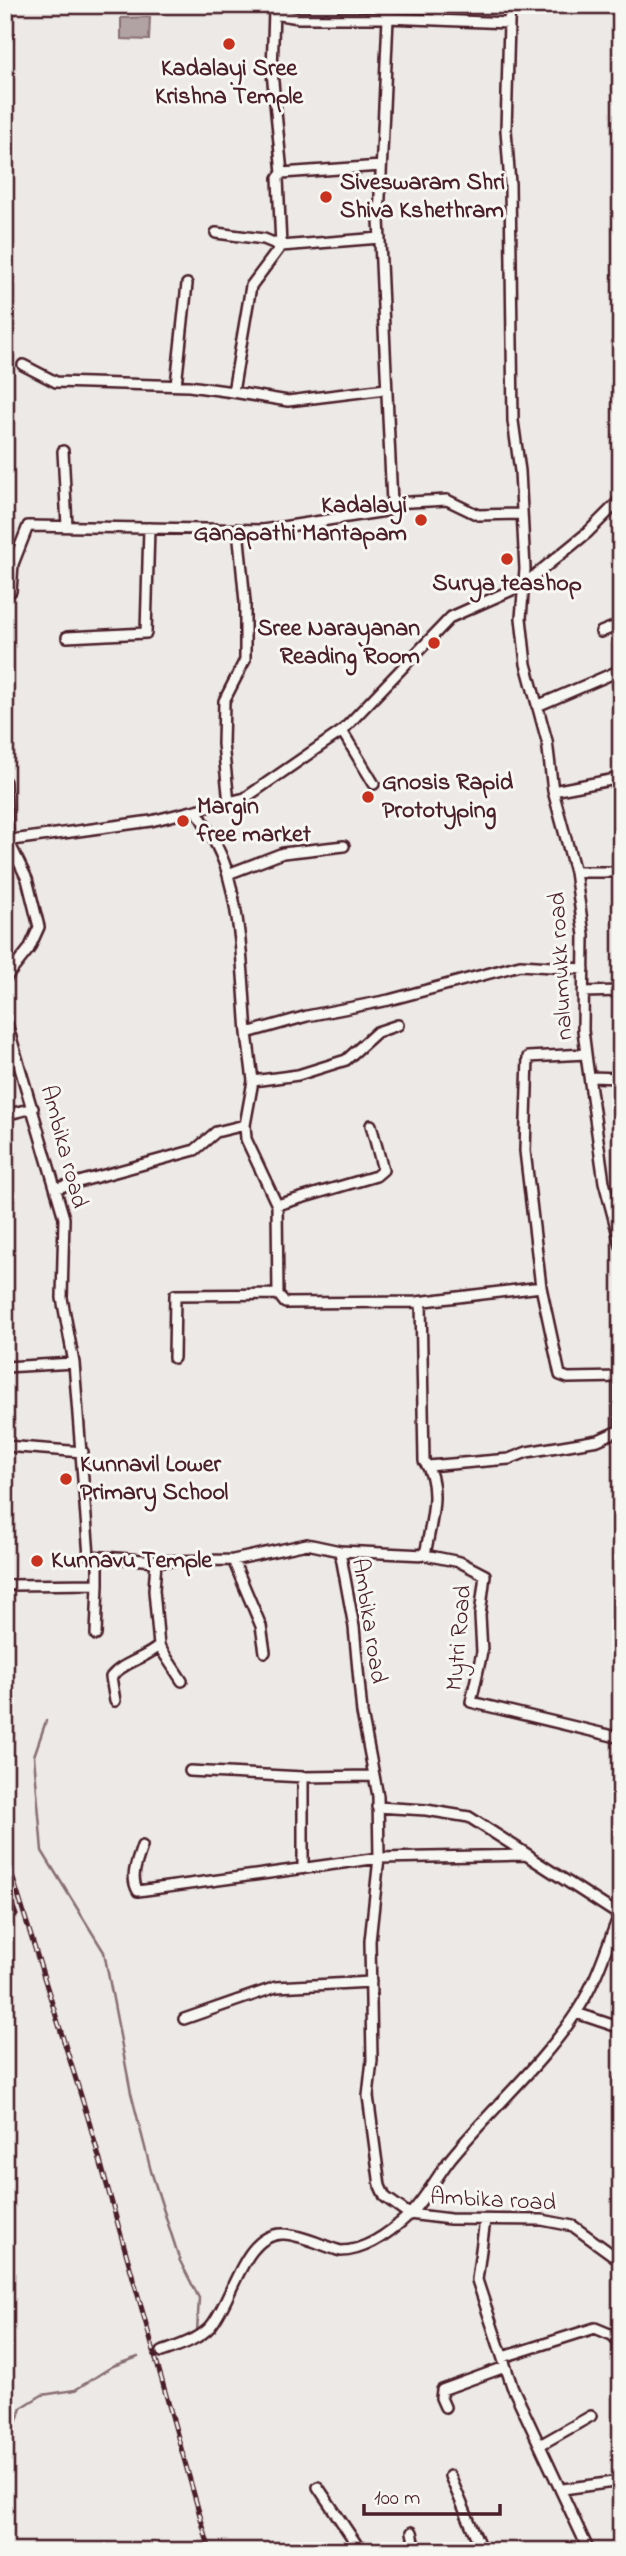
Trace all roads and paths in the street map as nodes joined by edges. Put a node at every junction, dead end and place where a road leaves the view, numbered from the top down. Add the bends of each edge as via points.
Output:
1 (439, 5) edge
2 (510, 5) edge
3 (272, 10) edge
4 (388, 19) junction
5 (439, 20) junction
6 (509, 23) junction
7 (381, 166) junction
8 (282, 173) junction
9 (216, 233) dead end
10 (380, 238) junction
11 (281, 246) junction
12 (187, 284) dead end
13 (23, 365) dead end
14 (176, 385) junction
15 (386, 389) junction
16 (233, 392) junction
17 (63, 450) dead end
18 (621, 499) edge
19 (392, 503) junction
20 (520, 513) junction
21 (67, 526) junction
22 (149, 528) junction
23 (238, 529) junction
24 (523, 585) junction
25 (5, 594) edge
26 (621, 624) edge
27 (601, 632) dead end
28 (67, 637) dead end
29 (621, 670) edge
30 (537, 706) junction
31 (342, 732) junction
32 (621, 778) edge
33 (5, 782) edge
34 (374, 784) dead end
35 (553, 791) junction
36 (229, 803) junction
37 (197, 811) junction
38 (7, 841) edge
39 (344, 846) dead end
40 (575, 872) junction
41 (621, 872) edge
42 (228, 874) junction
43 (584, 969) junction
44 (5, 979) edge
45 (621, 991) edge
46 (583, 992) junction
47 (5, 1017) edge
48 (398, 1025) dead end
49 (247, 1032) junction
50 (586, 1054) junction
51 (590, 1077) junction
52 (621, 1078) edge
53 (253, 1081) junction
54 (33, 1108) junction
55 (5, 1115) edge
56 (245, 1125) junction
57 (372, 1125) dead end
58 (57, 1188) junction
59 (277, 1205) junction
60 (616, 1214) edge
61 (621, 1246) edge
62 (541, 1287) junction
63 (278, 1294) junction
64 (421, 1302) junction
65 (174, 1358) dead end
66 (74, 1363) junction
67 (5, 1367) edge
68 (620, 1377) edge
69 (5, 1446) edge
70 (83, 1452) junction
71 (428, 1466) junction
72 (340, 1551) junction
73 (425, 1555) junction
74 (98, 1557) junction
75 (233, 1560) junction
76 (156, 1561) junction
77 (99, 1584) junction
78 (11, 1585) dead end
79 (96, 1635) dead end
80 (159, 1646) junction
81 (265, 1652) dead end
82 (182, 1681) dead end
83 (115, 1701) dead end
84 (621, 1738) edge
85 (190, 1771) dead end
86 (374, 1776) junction
87 (303, 1777) junction
88 (377, 1807) junction
89 (142, 1846) dead end
90 (379, 1858) junction
91 (303, 1866) junction
92 (620, 1912) edge
93 (372, 1982) junction
94 (576, 2013) junction
95 (184, 2020) dead end
96 (621, 2028) edge
97 (410, 2214) junction
98 (485, 2220) junction
99 (621, 2260) edge
100 (621, 2344) edge
101 (162, 2352) dead end
102 (504, 2362) junction
103 (445, 2407) dead end
104 (591, 2416) dead end
105 (540, 2445) junction
106 (450, 2476) dead end
107 (621, 2481) edge
108 (318, 2487) dead end
109 (562, 2490) junction
110 (412, 2532) dead end
111 (361, 2551) edge
112 (416, 2551) edge
113 (482, 2551) edge
114 (589, 2551) edge

1 - 5 street
2 - 6 street, nalumukk road
3 - 4 street via 299,19
3 - 8 street via 272,72
4 - 5 street
4 - 7 street
5 - 6 street
6 - 20 street, nalumukk road via 510,345
7 - 8 street
7 - 10 street
8 - 11 street via 277,204
9 - 11 street via 264,239
10 - 11 street
10 - 15 street
11 - 16 street via 251,286
12 - 14 street
13 - 14 street via 56,382
14 - 16 street
15 - 16 street via 288,401
15 - 19 street
17 - 21 street
18 - 24 street
19 - 20 street via 447,500 478,515
19 - 23 street via 386,511 340,520
20 - 24 street, nalumukk road
21 - 22 street
21 - 25 street via 28,526 13,564 10,591
22 - 23 street
22 - 28 street via 146,633
23 - 36 street via 245,660 224,701 223,753
24 - 30 street, nalumukk road via 526,664
24 - 31 street via 451,617
26 - 27 street
29 - 30 street
30 - 35 street, nalumukk road
31 - 34 street
31 - 36 street
32 - 35 street
33 - 38 street
35 - 40 street, nalumukk road
36 - 37 street
37 - 38 street
37 - 42 street
38 - 44 street via 27,879 39,928 29,950
39 - 42 street via 283,853
40 - 41 street
40 - 43 street, nalumukk road
42 - 49 street
43 - 46 street, nalumukk road
43 - 49 street via 520,965
45 - 46 street
46 - 50 street, nalumukk road
47 - 54 street, Ambika road
48 - 53 street via 377,1032 346,1060 298,1075
49 - 53 street
50 - 51 street, nalumukk road
50 - 62 street via 528,1057 525,1152
51 - 52 street
51 - 60 street, nalumukk road via 604,1182
53 - 56 street
54 - 55 street
54 - 58 street, Ambika road
56 - 58 street via 216,1132 195,1150
56 - 59 street via 246,1139
57 - 59 street via 383,1170 376,1176
58 - 66 street, Ambika road via 64,1218 62,1297
59 - 63 street
60 - 61 street, nalumukk road
62 - 64 street
62 - 68 street via 560,1375
63 - 64 street via 285,1303
63 - 65 street via 175,1295
64 - 71 street via 424,1461
66 - 67 street
66 - 70 street, Ambika road
68 - 71 street via 620,1430 598,1440 509,1459
69 - 70 street
70 - 74 street, Ambika road via 89,1556
71 - 73 street via 434,1501
72 - 73 street, Mytri Road
72 - 75 street, Ambika road via 307,1544
72 - 86 street, Ambika road
73 - 84 street, Mytri Road via 460,1562 485,1575 482,1652 471,1702
74 - 76 street, Ambika road
74 - 77 street
75 - 76 street, Ambika road
75 - 81 street via 261,1626
76 - 80 street
77 - 78 street
77 - 79 street
80 - 82 street
80 - 83 street via 147,1657 116,1670 111,1677
85 - 87 street
86 - 87 street
86 - 88 street, Ambika road
87 - 91 street
88 - 90 street, Ambika road
88 - 92 street via 469,1817
89 - 91 street via 134,1874 138,1891
90 - 91 street
90 - 92 street via 526,1855
90 - 93 street, Ambika road via 370,1941
92 - 94 street via 597,1974
93 - 95 street via 276,1987
93 - 97 street, Ambika road via 370,2131 385,2197
94 - 96 street
94 - 97 street
97 - 98 street, Ambika road
97 - 101 street via 369,2246 351,2251 284,2234 264,2240 247,2256 228,2301 210,2326
98 - 99 street, Ambika road via 573,2225
98 - 102 street via 477,2280
100 - 102 street via 595,2328
102 - 103 street via 442,2390
102 - 105 street
104 - 105 street
105 - 109 street
106 - 113 street
107 - 109 street
108 - 111 street
109 - 114 street
110 - 112 street

